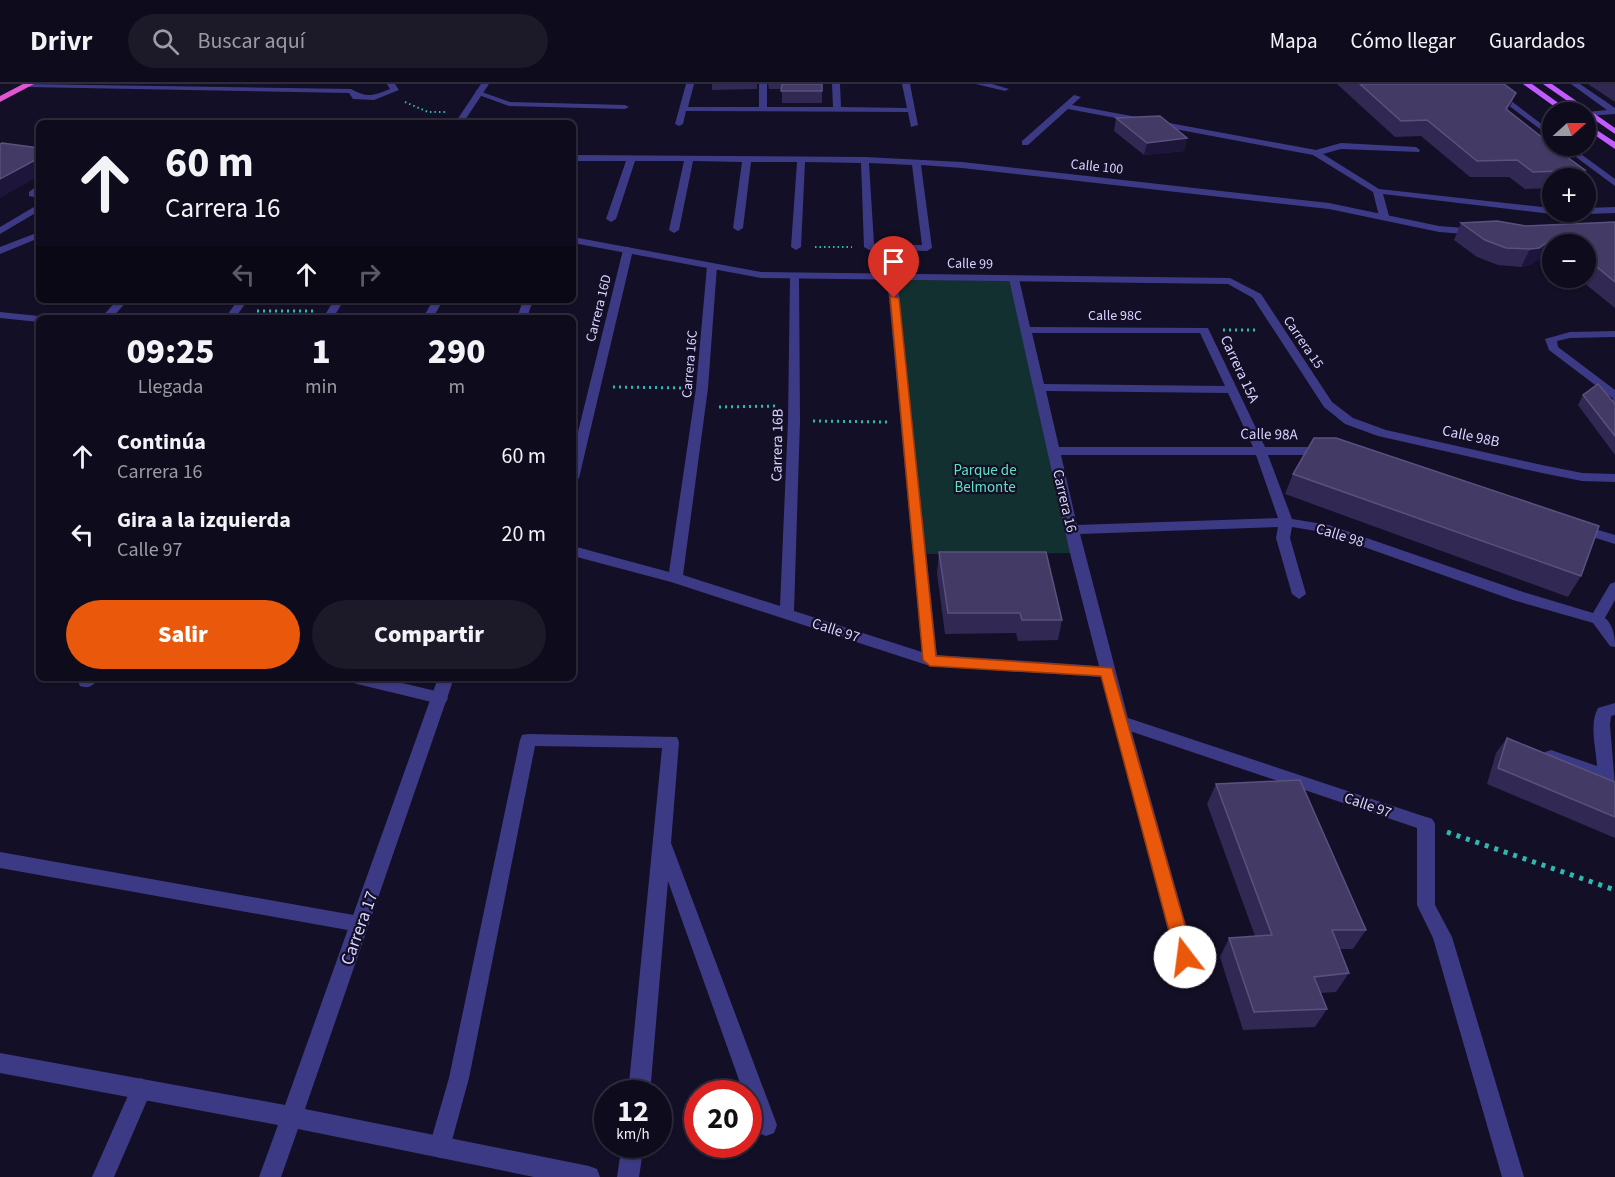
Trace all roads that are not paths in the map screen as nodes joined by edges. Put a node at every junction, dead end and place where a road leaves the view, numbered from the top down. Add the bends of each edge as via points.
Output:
1 (28, 84) edge
2 (363, 84) edge
3 (391, 84) edge
4 (485, 84) edge
5 (690, 84) edge
6 (763, 84) edge
7 (836, 84) edge
8 (906, 84) edge
9 (980, 84) edge
10 (1484, 84) edge
11 (1527, 84) edge
12 (1547, 84) edge
13 (1575, 84) edge
14 (216, 86) edge
15 (1005, 89) dead end
16 (351, 91) junction
17 (1586, 92) junction
18 (479, 93) junction
19 (1559, 93) junction
20 (1077, 97) dead end
21 (0, 99) edge
22 (1553, 102) edge
23 (1572, 102) edge
24 (625, 107) dead end
25 (1068, 107) junction
26 (685, 109) junction
27 (763, 109) junction
28 (837, 110) junction
29 (911, 110) junction
30 (1596, 114) edge
31 (1596, 118) edge
32 (461, 120) edge
33 (679, 124) dead end
34 (914, 125) dead end
35 (1542, 128) edge
36 (1596, 132) edge
37 (1615, 132) edge
38 (1025, 143) dead end
39 (1615, 146) edge
40 (1416, 150) dead end
41 (1316, 153) junction
42 (1579, 156) edge
43 (631, 159) junction
44 (689, 160) junction
45 (747, 160) junction
46 (801, 160) junction
47 (865, 160) junction
48 (576, 161) edge
49 (916, 162) junction
50 (1615, 183) edge
51 (1377, 191) junction
52 (36, 209) edge
53 (1615, 210) edge
54 (1542, 211) edge
55 (1596, 211) edge
56 (1384, 216) junction
57 (611, 219) dead end
58 (738, 228) dead end
59 (674, 230) dead end
60 (0, 231) edge
61 (1488, 232) edge
62 (36, 236) edge
63 (576, 241) edge
64 (796, 247) road end
65 (628, 250) junction
66 (0, 251) edge
67 (712, 266) junction
68 (795, 277) junction
69 (892, 277) junction
70 (1014, 279) junction
71 (1257, 297) joint
72 (120, 303) edge
73 (0, 315) edge
74 (109, 315) edge
75 (36, 319) edge
76 (1026, 330) junction
77 (1204, 330) joint
78 (1615, 334) edge
79 (1039, 387) junction
80 (1232, 390) junction
81 (1615, 396) edge
82 (1615, 402) edge
83 (1328, 404) joint
84 (1615, 411) edge
85 (1260, 449) junction
86 (1054, 450) junction
87 (1342, 455) edge
88 (576, 466) edge
89 (1615, 478) edge
90 (1286, 522) junction
91 (1568, 525) edge
92 (1072, 530) junction
93 (1615, 540) edge
94 (576, 552) edge
95 (675, 578) junction
96 (1615, 587) edge
97 (1299, 594) dead end
98 (788, 614) junction
99 (1597, 620) junction
100 (1615, 642) edge
101 (930, 660) junction
102 (1107, 672) junction
103 (369, 681) edge
104 (445, 681) edge
105 (440, 698) junction
106 (1615, 710) edge
107 (1121, 722) junction
108 (1539, 753) edge
109 (1611, 777) edge
110 (663, 843) junction
111 (0, 860) edge
112 (359, 924) junction
113 (1185, 957) dead end
114 (0, 1063) edge
115 (640, 1080) edge
116 (141, 1089) junction
117 (292, 1117) junction
118 (766, 1125) dead end
119 (440, 1147) junction
120 (631, 1158) edge
121 (103, 1177) edge
122 (270, 1177) edge
123 (589, 1177) edge
124 (628, 1177) edge
125 (1513, 1177) edge

1 - 14 street
1 - 21 highway
2 - 16 street
3 - 16 street via 395,90 384,96 356,97
4 - 18 street
5 - 26 street
6 - 27 street
7 - 28 street
8 - 29 street
9 - 15 street
10 - 35 street
11 - 22 main road
12 - 19 main road
13 - 17 street
14 - 16 street
17 - 19 street
17 - 30 street via 1615,112
18 - 24 street via 509,104
18 - 32 street
19 - 23 main road
20 - 25 street
25 - 38 street
25 - 41 street
26 - 27 street
26 - 33 street
27 - 28 street
28 - 29 street
29 - 34 street
31 - 37 main road
36 - 39 main road
40 - 41 street via 1341,146
41 - 51 street
42 - 50 street
43 - 44 street, Calle 100
43 - 48 street, Calle 100
43 - 57 street
44 - 45 street, Calle 100
44 - 59 street
45 - 46 street, Calle 100
45 - 58 street
46 - 47 street, Calle 100
46 - 64 street
47 - 49 street, Calle 100
47 - 49 street via 869,247 927,248
49 - 56 street, Calle 100 via 1284,201
51 - 54 street
51 - 56 street
52 - 60 street
53 - 55 street
56 - 61 street, Calle 100 via 1439,229
62 - 66 street
63 - 65 street, Calle 99
65 - 67 street, Calle 99
65 - 88 street, Carrera 16D
67 - 68 street, Calle 99
67 - 95 street, Carrera 16C via 700,408
68 - 69 street, Calle 99
68 - 98 street, Carrera 16B
69 - 70 street, Calle 99
69 - 101 street
70 - 71 street, Calle 99 via 1217,279 1235,283
70 - 76 street, Carrera 16
71 - 83 street, Carrera 15
72 - 74 street
73 - 75 street
76 - 77 street, Calle 98C
76 - 79 street, Carrera 16
77 - 80 street, Carrera 15A
78 - 81 street via 1551,339 1553,348
79 - 80 street
79 - 86 street, Carrera 16
80 - 85 street, Carrera 15A
82 - 84 street
83 - 89 street, Calle 98B via 1349,421 1382,433 1582,477
85 - 86 street, Calle 98A
85 - 87 street, Calle 98A
85 - 90 street, Carrera 15A
86 - 92 street, Carrera 16
90 - 92 street, Calle 98
90 - 97 street, Carrera 15A via 1283,538
90 - 99 street, Calle 98 via 1324,528
91 - 93 street
92 - 102 street, Carrera 16
94 - 95 street, Calle 97
95 - 98 street, Calle 97
96 - 99 street
98 - 101 street, Calle 97
99 - 100 street
101 - 102 street, Calle 97
102 - 107 street, Carrera 16
103 - 105 street
104 - 105 street, Carrera 17
105 - 112 street, Carrera 17
106 - 109 street via 1604,712 1602,725
107 - 113 street, Carrera 16
107 - 125 street, Calle 97 via 1426,824 1426,905 1443,937
108 - 109 street
110 - 115 street
110 - 118 street
110 - 119 street via 670,742 528,740 459,1078
111 - 112 street
112 - 117 street, Carrera 17
114 - 116 street
116 - 117 street
116 - 121 street
117 - 119 street
117 - 122 street, Carrera 17
119 - 123 street
120 - 124 street

